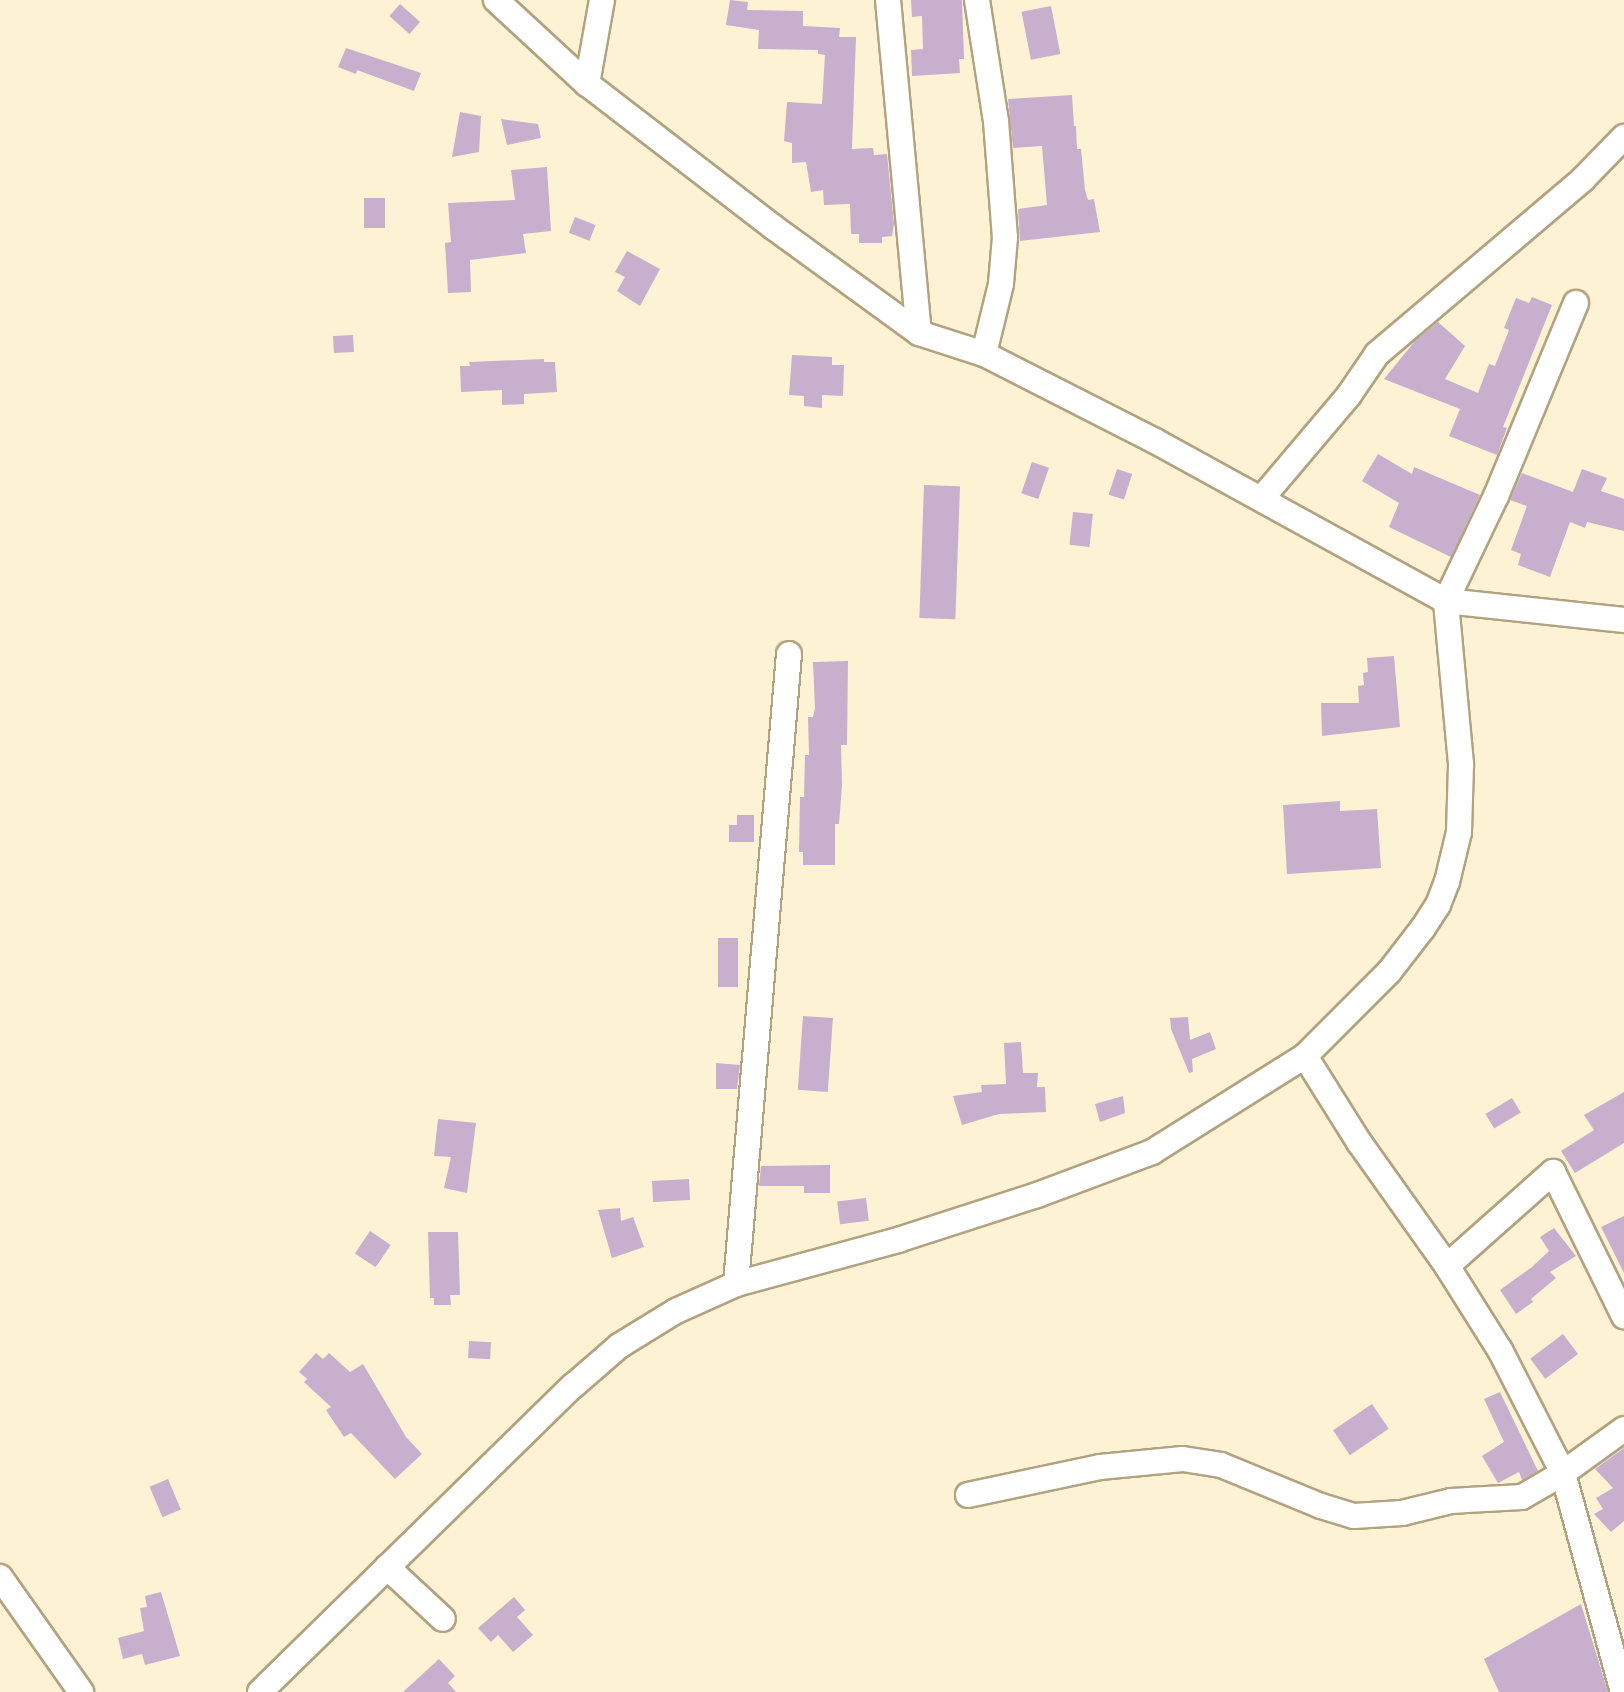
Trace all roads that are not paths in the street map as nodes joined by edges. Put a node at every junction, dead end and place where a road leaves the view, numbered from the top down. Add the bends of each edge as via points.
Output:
1 (496, 0) edge
2 (602, 0) edge
3 (888, 0) edge
4 (977, 0) edge
5 (587, 84) junction
6 (1624, 137) edge
7 (1576, 303) dead end
8 (919, 333) junction
9 (984, 354) junction
10 (1262, 498) junction
11 (1446, 601) junction
12 (1624, 620) edge
13 (789, 654) dead end
14 (1305, 1056) junction
15 (1447, 1266) junction
16 (736, 1284) junction
17 (1624, 1316) edge
18 (1624, 1429) edge
19 (1563, 1473) junction
20 (968, 1495) dead end
21 (387, 1567) junction
22 (0, 1577) edge
23 (443, 1619) dead end
24 (81, 1692) edge
25 (260, 1692) edge
26 (1623, 1692) edge

1 - 5 street
2 - 5 street
3 - 8 street
4 - 9 street via 996,121 1005,237 1001,284
5 - 8 street via 773,228
6 - 10 street via 1583,179 1377,354 1349,396
7 - 11 street via 1496,496
8 - 9 street
9 - 10 street
10 - 11 street
11 - 12 street
11 - 14 street via 1461,764 1459,832 1447,882 1438,905 1396,963
13 - 16 street
14 - 15 street
14 - 16 street via 1152,1152 898,1240
15 - 17 street via 1553,1172
15 - 19 street via 1500,1350
16 - 21 street via 676,1311 619,1346
18 - 19 street
19 - 20 street via 1522,1497 1354,1516 1221,1465 1183,1459 1100,1467
19 - 26 street
21 - 23 street
21 - 25 street
22 - 24 street

